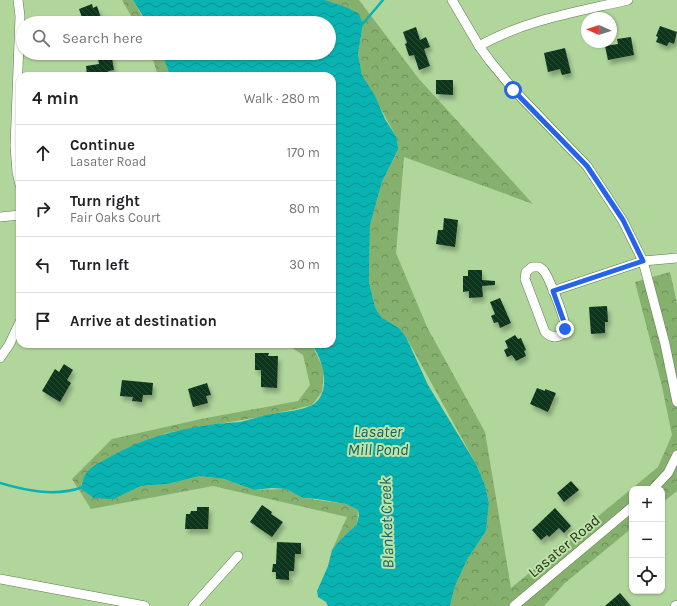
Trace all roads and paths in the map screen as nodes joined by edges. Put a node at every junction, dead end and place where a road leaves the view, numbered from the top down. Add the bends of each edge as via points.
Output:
1 (18, 0) edge
2 (452, 0) edge
3 (628, 0) edge
4 (20, 16) edge
5 (479, 46) junction
6 (19, 60) edge
7 (18, 72) edge
8 (16, 215) edge
9 (0, 217) edge
10 (677, 258) edge
11 (643, 261) junction
12 (553, 291) junction
13 (16, 331) edge
14 (0, 358) edge
15 (677, 402) edge
16 (677, 456) edge
17 (656, 486) edge
18 (629, 510) edge
19 (238, 556) dead end
20 (0, 579) edge
21 (145, 606) edge
22 (193, 606) edge
23 (514, 606) edge

1 - 4 street
2 - 5 street
3 - 5 street via 524,26
5 - 11 street via 513,90 587,166 623,220
6 - 7 street
8 - 9 street
10 - 11 street
11 - 12 street
11 - 15 street
12 - 12 street via 544,270 539,266 532,267 526,272 525,279 545,332 553,337 559,336 565,329
13 - 14 street
16 - 17 street via 668,473
18 - 23 street, Lasater Road
19 - 22 street
20 - 21 street

